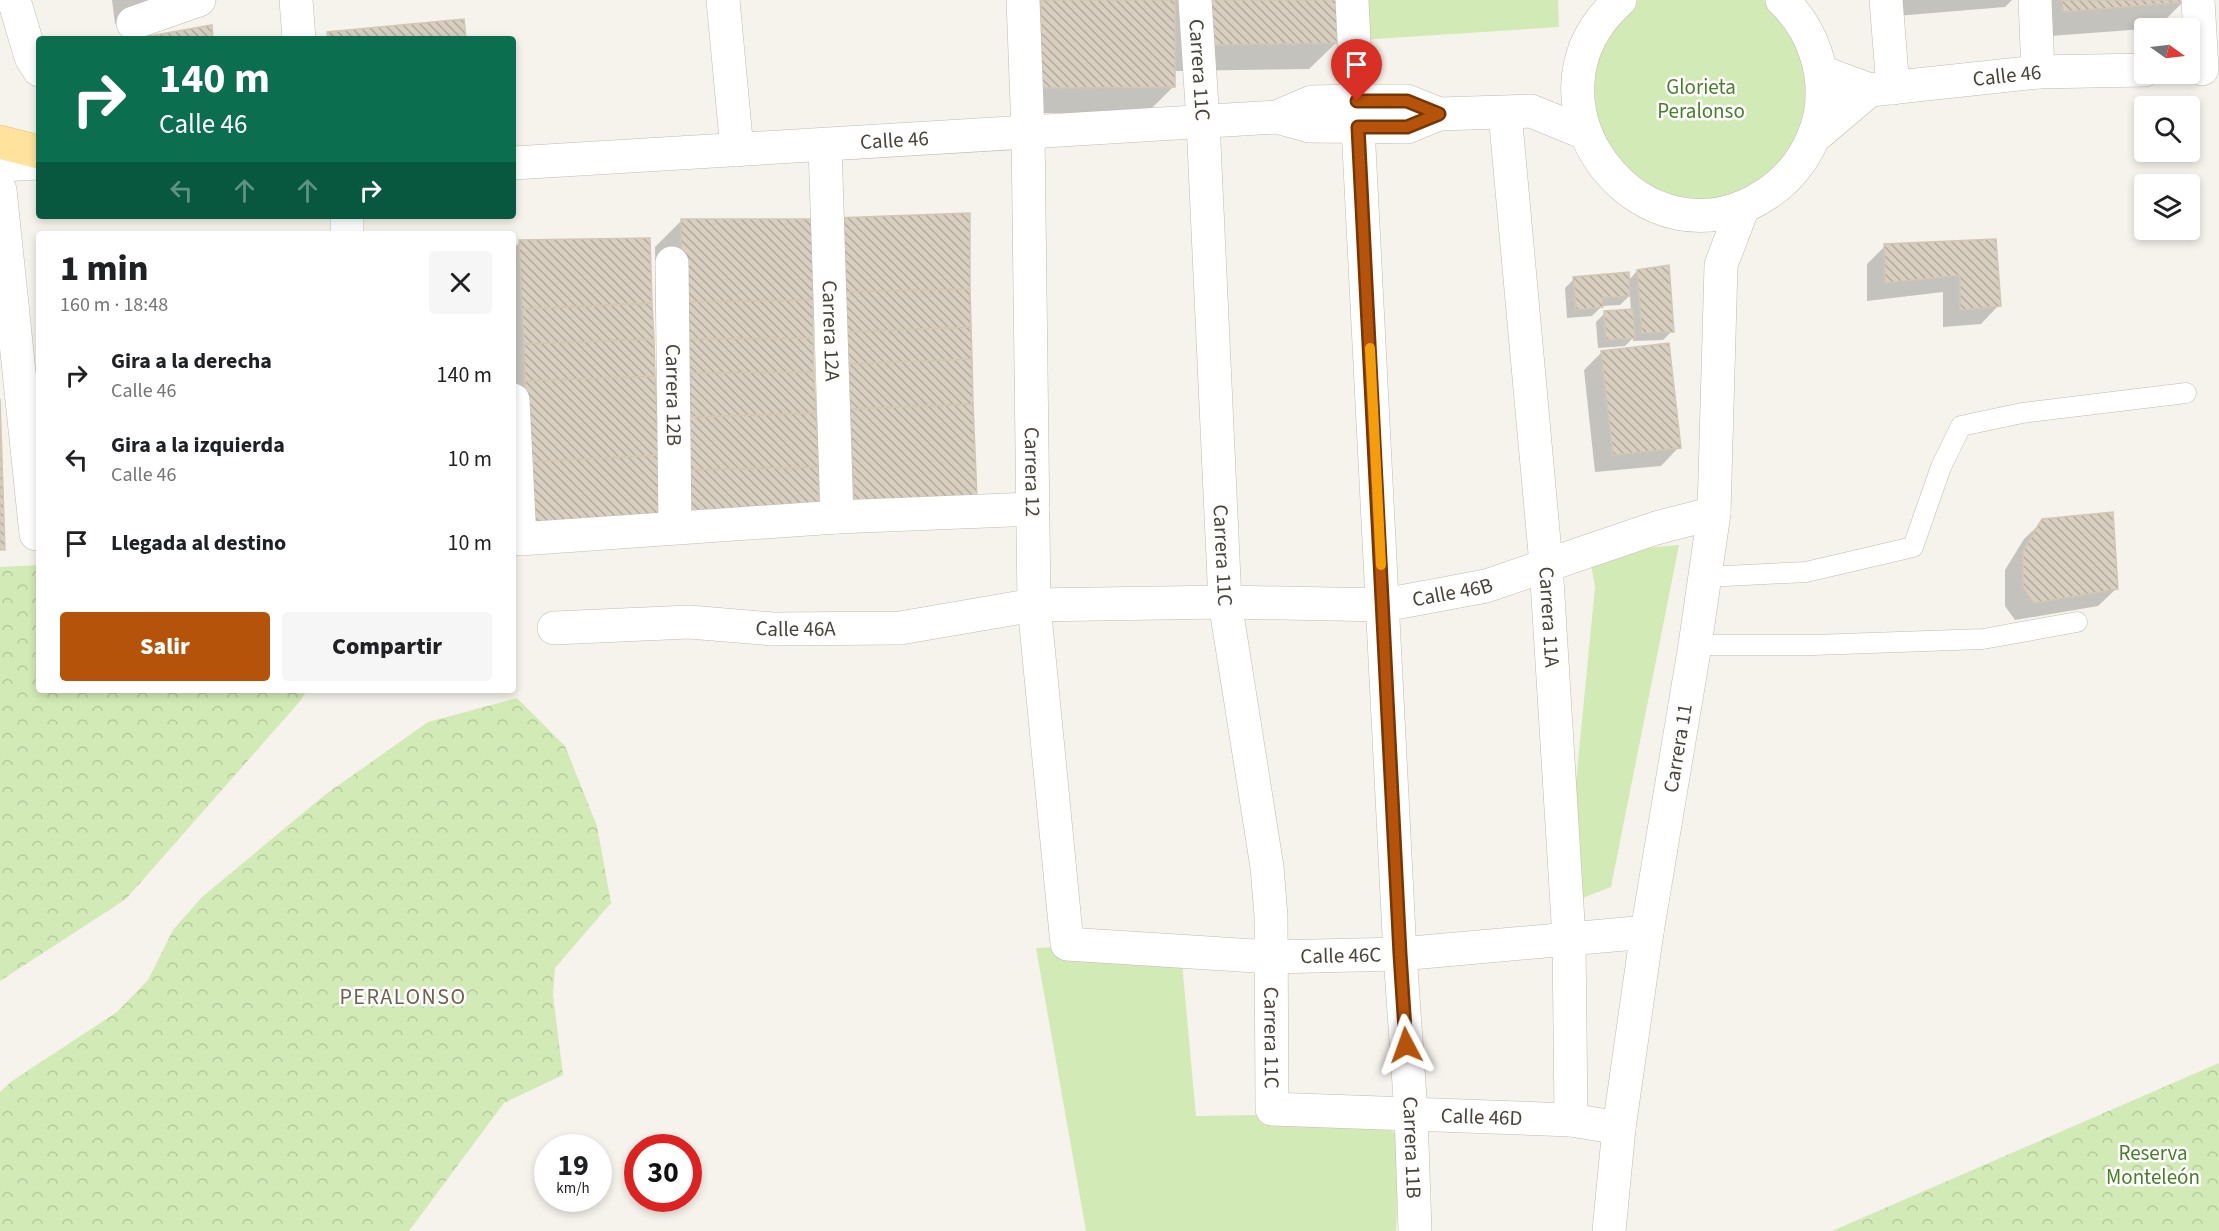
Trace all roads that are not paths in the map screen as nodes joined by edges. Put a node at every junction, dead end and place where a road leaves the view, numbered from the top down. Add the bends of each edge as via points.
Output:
1 (14, 0) edge
2 (199, 0) edge
3 (296, 0) edge
4 (723, 0) edge
5 (1023, 0) edge
6 (1195, 0) edge
7 (1352, 0) edge
8 (1620, 0) edge
9 (1782, 0) edge
10 (1886, 0) edge
11 (2035, 0) edge
12 (2198, 0) edge
13 (133, 23) dead end
14 (298, 36) edge
15 (36, 65) edge
16 (2204, 68) edge
17 (2134, 70) edge
18 (1821, 72) junction
19 (2038, 72) junction
20 (1580, 76) junction
21 (1882, 89) junction
22 (1518, 112) junction
23 (1357, 114) junction
24 (1203, 121) junction
25 (1028, 132) junction
26 (1585, 133) junction
27 (1813, 138) junction
28 (0, 142) edge
29 (825, 145) junction
30 (737, 150) junction
31 (36, 151) edge
32 (516, 163) edge
33 (36, 164) edge
34 (0, 165) edge
35 (0, 190) edge
36 (1743, 207) junction
37 (1692, 214) junction
38 (672, 263) dead end
39 (1721, 265) junction
40 (2186, 393) dead end
41 (516, 460) edge
42 (1033, 509) junction
43 (1714, 513) junction
44 (837, 517) junction
45 (675, 527) junction
46 (36, 534) dead end
47 (1546, 564) junction
48 (1705, 578) junction
49 (1225, 602) junction
50 (1034, 605) junction
51 (1384, 606) junction
52 (2077, 621) dead end
53 (554, 628) dead end
54 (1695, 645) junction
55 (1647, 932) junction
56 (1569, 938) junction
57 (1067, 944) joint
58 (1400, 954) junction
59 (1271, 957) junction
60 (1272, 1109) joint
61 (1411, 1113) junction
62 (1571, 1120) junction
63 (1619, 1128) junction
64 (1414, 1231) edge
65 (1609, 1231) edge

1 - 15 street
2 - 13 street
3 - 14 street
4 - 30 street
5 - 25 street, Carrera 12
6 - 24 street, Carrera 11C
7 - 23 street, Carrera 11B
8 - 20 street via 1590,39
9 - 18 street via 1812,41
10 - 21 street
11 - 19 street
12 - 16 street
17 - 19 street, Calle 46
18 - 21 street, Calle 46
18 - 27 street via 1822,105
19 - 21 street, Calle 46
20 - 22 street
20 - 26 street
21 - 27 street
22 - 23 street, Calle 46 via 1439,114 1407,127
22 - 26 street, Calle 46
22 - 47 street, Carrera 11A
23 - 24 street, Calle 46 via 1311,126 1277,117
23 - 51 street, Carrera 11B
24 - 25 street, Calle 46
24 - 49 street, Carrera 11C
25 - 29 street, Calle 46
25 - 42 street, Carrera 12
26 - 37 street via 1602,165 1627,189 1658,207
27 - 36 street via 1786,180
28 - 31 main road
29 - 30 street, Calle 46
29 - 44 street, Carrera 12A
30 - 32 street, Calle 46
33 - 34 street
35 - 46 street
36 - 37 street
36 - 39 street, Carrera 11
37 - 39 street
38 - 45 street, Carrera 12B
39 - 43 street, Carrera 11
40 - 48 lane via 2022,413 1961,426 1941,467 1913,547 1806,572
41 - 45 street via 520,539
42 - 44 street
42 - 50 street, Carrera 12
43 - 47 street, Calle 46B
43 - 48 street, Carrera 11
44 - 45 street
47 - 51 street, Calle 46B via 1486,586
47 - 56 street, Carrera 11A
48 - 54 street, Carrera 11
49 - 50 street, Calle 46B
49 - 51 street, Calle 46B
49 - 59 street, Carrera 11C via 1267,867
50 - 53 street, Calle 46A via 900,628 773,629 689,622
50 - 57 street, Carrera 12
51 - 58 street, Carrera 11B
52 - 54 lane via 1983,639
54 - 55 street, Carrera 11
55 - 56 street, Calle 46C
55 - 63 street, Carrera 11
56 - 58 street, Calle 46C
56 - 62 street, Carrera 11A
57 - 59 street, Calle 46C
58 - 59 street, Calle 46C
58 - 61 street, Carrera 11B
59 - 60 street, Carrera 11C
60 - 61 street, Calle 46D
61 - 62 street, Calle 46D
61 - 64 street, Carrera 11B
62 - 63 street, Calle 46D
63 - 65 street, Carrera 11

